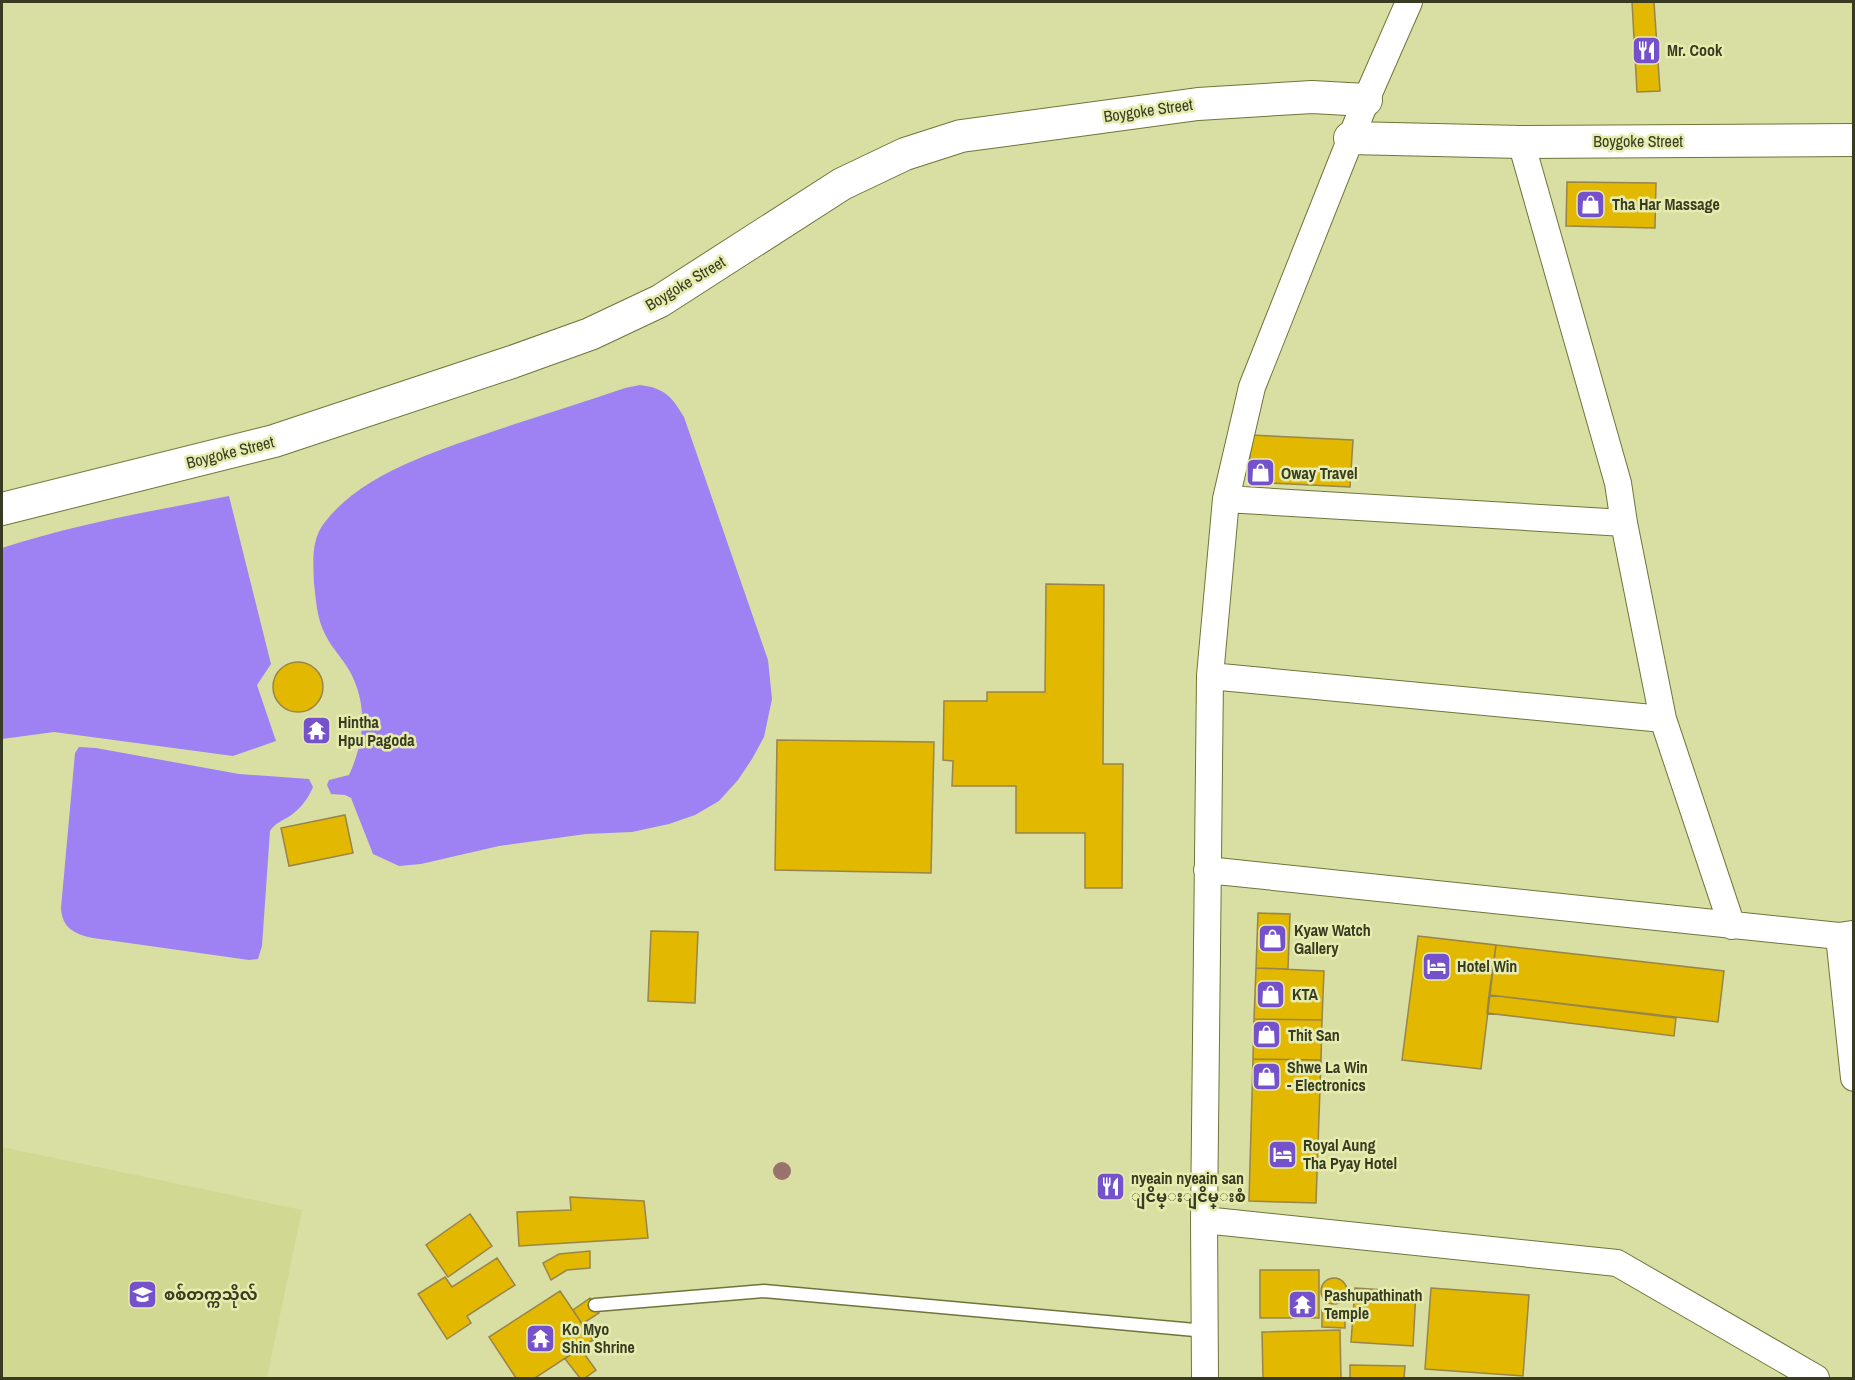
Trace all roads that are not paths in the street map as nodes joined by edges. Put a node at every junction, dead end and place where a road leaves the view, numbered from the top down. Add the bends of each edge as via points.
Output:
1 (1409, 2) edge
2 (1366, 100) junction
3 (1350, 138) junction
4 (1854, 140) edge
5 (1521, 142) junction
6 (1226, 499) junction
7 (2, 509) edge
8 (1624, 523) junction
9 (1210, 676) junction
10 (1663, 720) junction
11 (1207, 870) junction
12 (1732, 926) junction
13 (1849, 938) edge
14 (1854, 1078) edge
15 (1203, 1220) junction
16 (595, 1305) dead end
17 (1206, 1331) junction
18 (1205, 1378) edge
19 (1816, 1378) edge

1 - 2 street
2 - 3 street
2 - 7 street, Boygoke Street via 1312,97 1198,104 961,136 905,154 842,184 660,301 590,333 274,441
3 - 5 street, Boygoke Street
3 - 6 street via 1252,387
4 - 5 street, Boygoke Street
5 - 8 street via 1618,483
6 - 8 street
6 - 9 street
8 - 10 street
9 - 10 street
9 - 11 street
10 - 12 street
11 - 12 street
11 - 15 street
12 - 13 street
13 - 14 street
15 - 17 street
15 - 19 street via 1617,1263
16 - 17 lane via 764,1291
17 - 18 street

